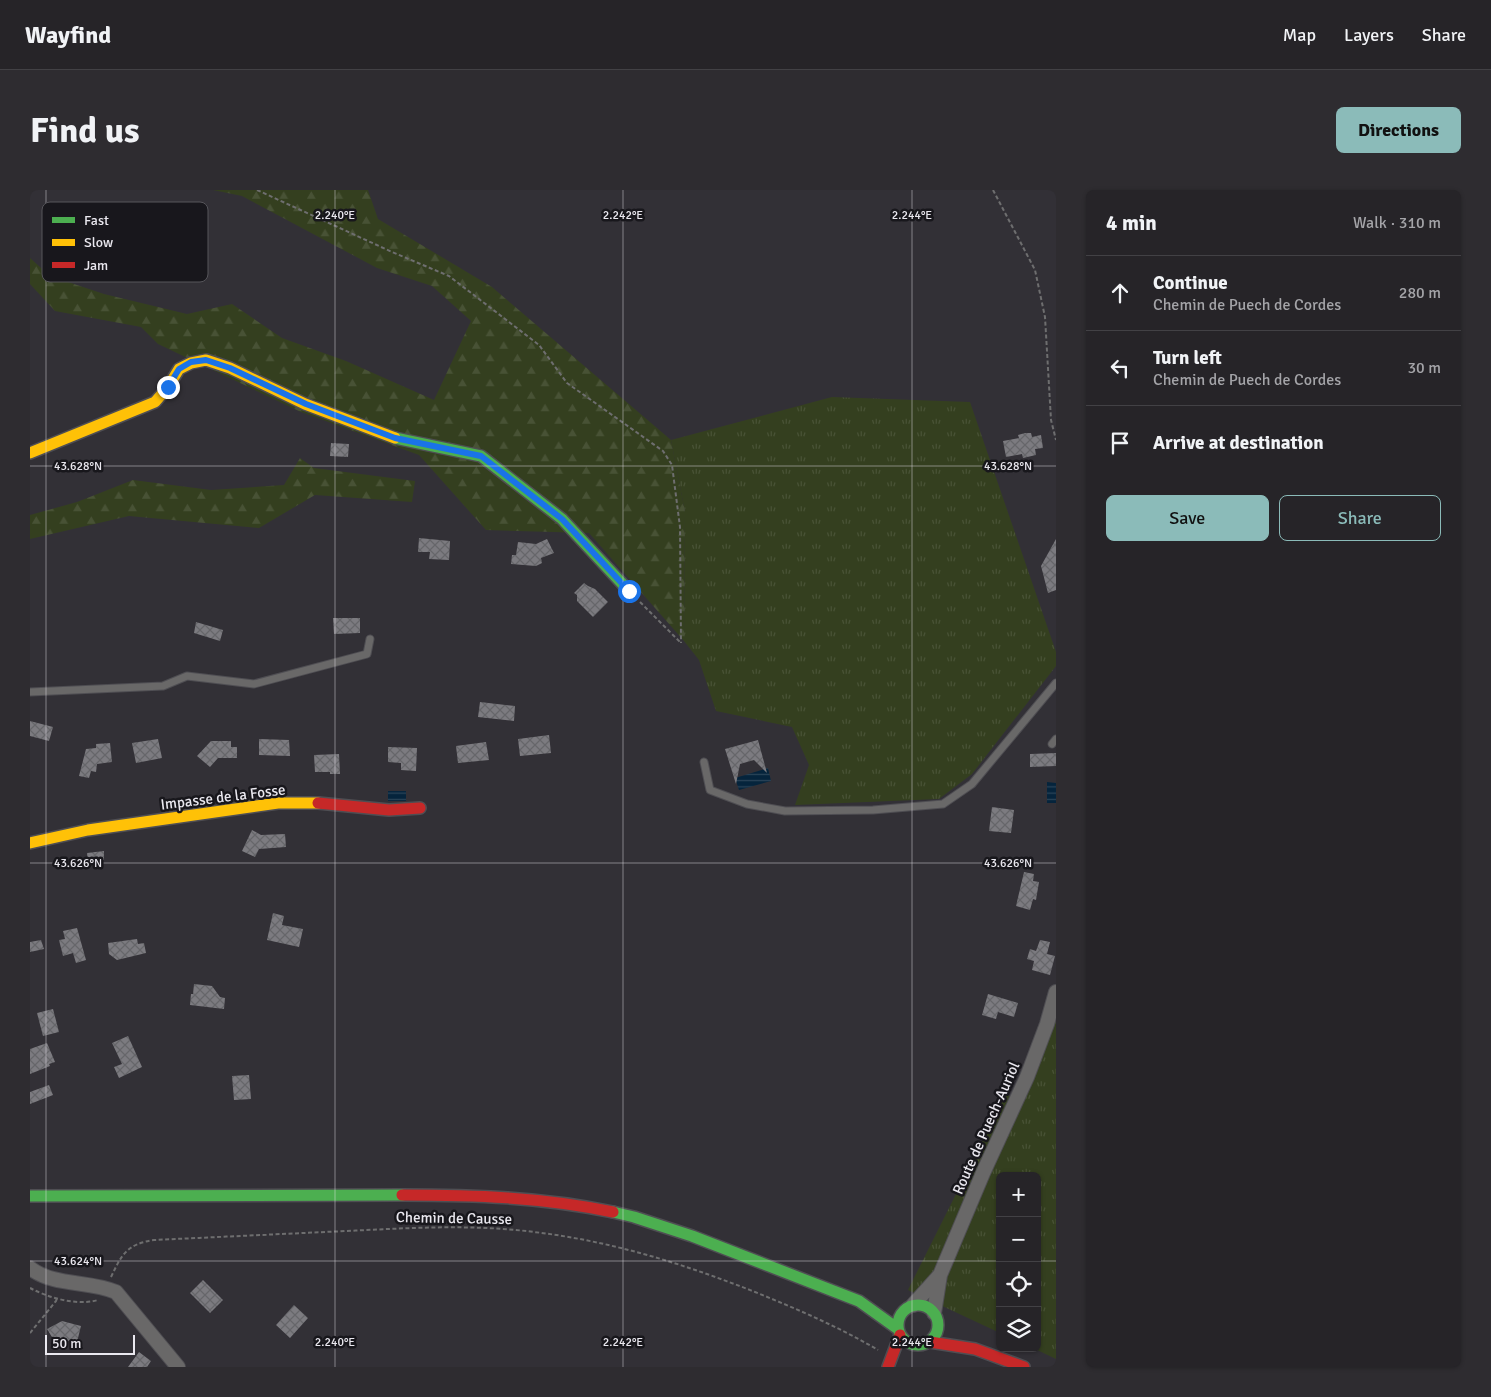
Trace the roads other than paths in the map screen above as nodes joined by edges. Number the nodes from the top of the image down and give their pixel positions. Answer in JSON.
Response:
{"nodes":[{"id":1,"x":30,"y":453,"type":"edge"},
{"id":2,"x":629,"y":591,"type":"road end"},
{"id":3,"x":370,"y":639,"type":"dead end"},
{"id":4,"x":1056,"y":683,"type":"edge"},
{"id":5,"x":30,"y":692,"type":"edge"},
{"id":6,"x":704,"y":762,"type":"dead end"},
{"id":7,"x":420,"y":808,"type":"dead end"},
{"id":8,"x":30,"y":842,"type":"edge"},
{"id":9,"x":1056,"y":992,"type":"edge"},
{"id":10,"x":30,"y":1196,"type":"edge"},
{"id":11,"x":30,"y":1268,"type":"edge"},
{"id":12,"x":940,"y":1275,"type":"junction"},
{"id":13,"x":859,"y":1301,"type":"junction"},
{"id":14,"x":910,"y":1307,"type":"junction"},
{"id":15,"x":943,"y":1324,"type":"junction"},
{"id":16,"x":899,"y":1332,"type":"junction"},
{"id":17,"x":925,"y":1344,"type":"junction"},
{"id":18,"x":975,"y":1349,"type":"junction"},
{"id":19,"x":901,"y":1363,"type":"edge"},
{"id":20,"x":178,"y":1367,"type":"edge"},
{"id":21,"x":888,"y":1367,"type":"edge"},
{"id":22,"x":1024,"y":1367,"type":"edge"}],
"edges":[{"from":1,"to":2,"type":"main road"},
{"from":3,"to":5,"type":"lane"},
{"from":4,"to":6,"type":"lane"},
{"from":7,"to":8,"type":"main road","name":"Impasse de la Fosse"},
{"from":9,"to":12,"type":"street","name":"Route de Puech-Auriol"},
{"from":10,"to":13,"type":"main road"},
{"from":11,"to":20,"type":"street"},
{"from":12,"to":14,"type":"street"},
{"from":12,"to":15,"type":"street"},
{"from":13,"to":14,"type":"main road"},
{"from":13,"to":16,"type":"main road"},
{"from":14,"to":15,"type":"main road"},
{"from":14,"to":16,"type":"main road"},
{"from":15,"to":17,"type":"main road"},
{"from":15,"to":18,"type":"main road"},
{"from":16,"to":17,"type":"main road"},
{"from":16,"to":21,"type":"main road"},
{"from":17,"to":18,"type":"main road"},
{"from":17,"to":19,"type":"main road"},
{"from":18,"to":22,"type":"main road"}]}
